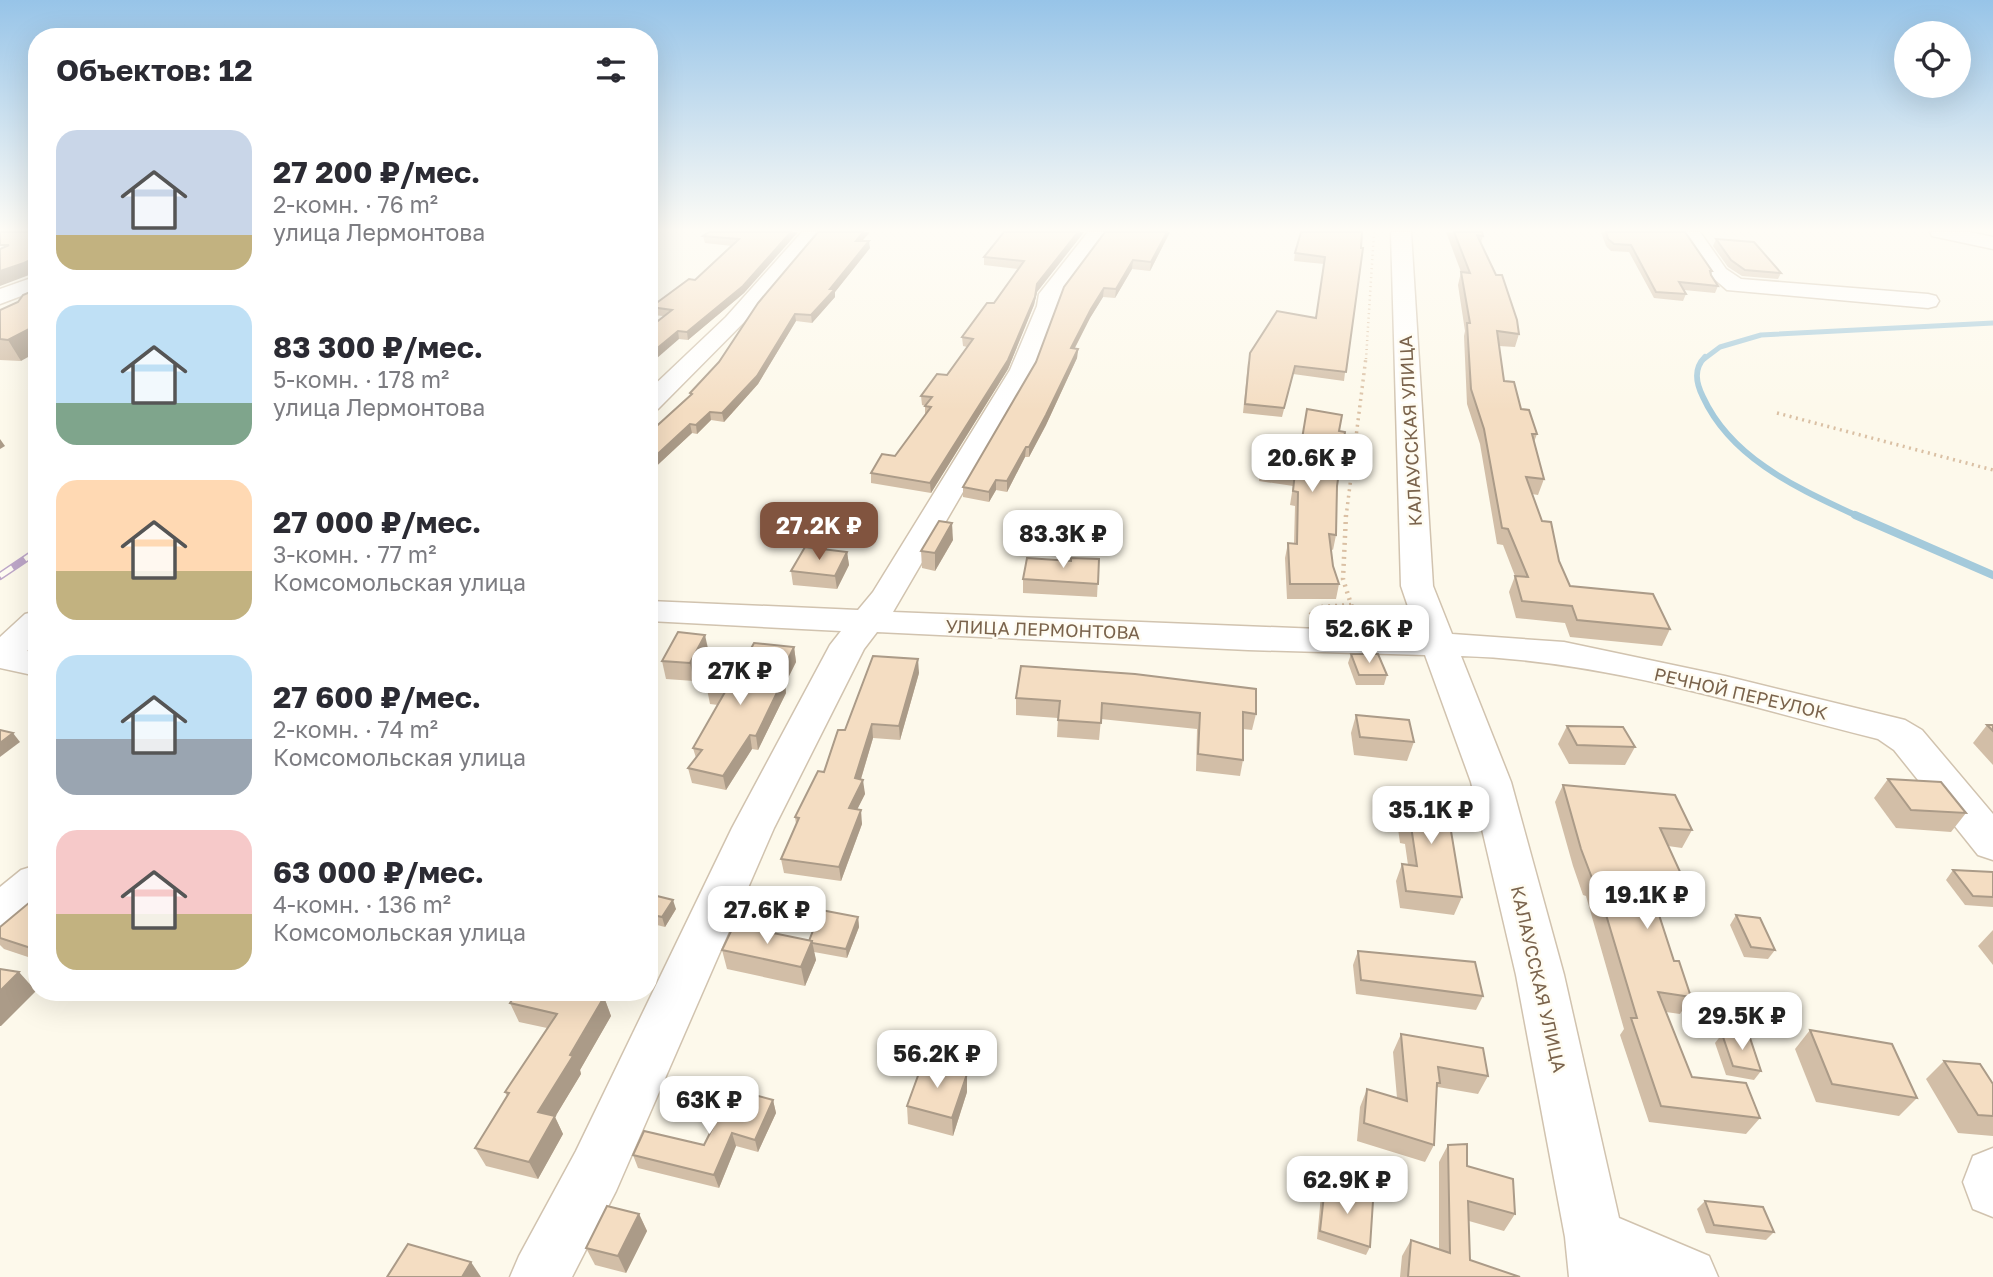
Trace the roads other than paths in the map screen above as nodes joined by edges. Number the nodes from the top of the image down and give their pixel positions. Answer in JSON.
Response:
{"nodes":[{"id":1,"x":25,"y":292,"type":"edge"},
{"id":2,"x":762,"y":292,"type":"edge"},
{"id":3,"x":1052,"y":292,"type":"edge"},
{"id":4,"x":1404,"y":292,"type":"edge"},
{"id":5,"x":1743,"y":292,"type":"edge"},
{"id":6,"x":1928,"y":301,"type":"dead end"},
{"id":7,"x":4,"y":308,"type":"edge"},
{"id":8,"x":658,"y":396,"type":"edge"},
{"id":9,"x":658,"y":611,"type":"edge"},
{"id":10,"x":869,"y":621,"type":"junction"},
{"id":11,"x":28,"y":631,"type":"edge"},
{"id":12,"x":1438,"y":644,"type":"junction"},
{"id":13,"x":0,"y":657,"type":"edge"},
{"id":14,"x":28,"y":662,"type":"edge"},
{"id":15,"x":1993,"y":843,"type":"edge"},
{"id":16,"x":28,"y":890,"type":"edge"},
{"id":17,"x":0,"y":912,"type":"edge"},
{"id":18,"x":1993,"y":1176,"type":"edge"},
{"id":19,"x":1993,"y":1189,"type":"edge"},
{"id":20,"x":1596,"y":1257,"type":"edge"},
{"id":21,"x":540,"y":1277,"type":"edge"},
{"id":22,"x":1688,"y":1277,"type":"edge"}],
"edges":[{"from":1,"to":7,"type":"street"},
{"from":2,"to":8,"type":"street"},
{"from":3,"to":10,"type":"street"},
{"from":4,"to":12,"type":"street","name":"КАЛАУССКАЯ УЛИЦА"},
{"from":5,"to":6,"type":"street"},
{"from":9,"to":10,"type":"street","name":"УЛИЦА ЛЕРМОНТОВА"},
{"from":10,"to":12,"type":"street","name":"УЛИЦА ЛЕРМОНТОВА"},
{"from":10,"to":21,"type":"street"},
{"from":11,"to":13,"type":"street"},
{"from":12,"to":15,"type":"street","name":"РЕЧНОЙ ПЕРЕУЛОК"},
{"from":12,"to":20,"type":"street","name":"КАЛАУССКАЯ УЛИЦА"},
{"from":13,"to":14,"type":"street"},
{"from":16,"to":17,"type":"street"},
{"from":18,"to":19,"type":"street"},
{"from":20,"to":22,"type":"street"}]}
